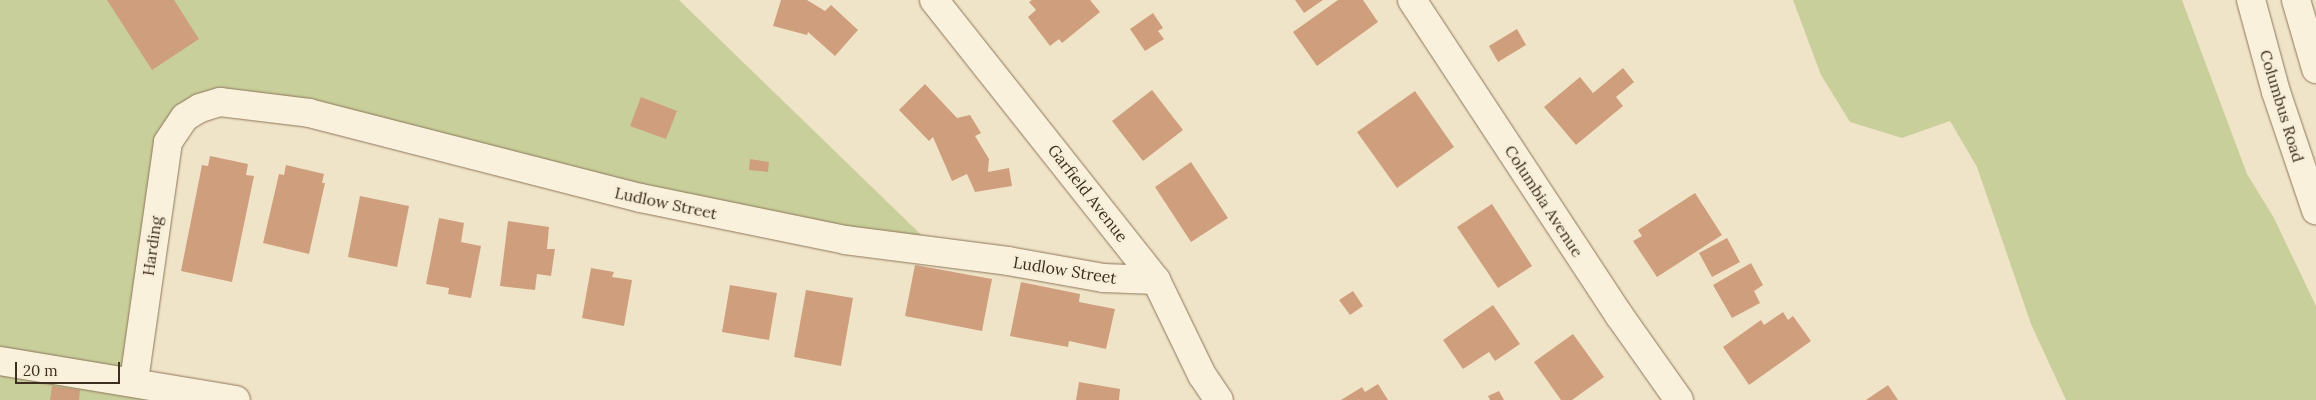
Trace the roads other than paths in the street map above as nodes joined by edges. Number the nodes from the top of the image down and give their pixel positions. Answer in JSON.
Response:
{"nodes":[{"id":1,"x":934,"y":0,"type":"edge"},
{"id":2,"x":1412,"y":0,"type":"edge"},
{"id":3,"x":2251,"y":0,"type":"edge"},
{"id":4,"x":2296,"y":0,"type":"edge"},
{"id":5,"x":2316,"y":69,"type":"edge"},
{"id":6,"x":185,"y":117,"type":"joint"},
{"id":7,"x":2316,"y":210,"type":"edge"},
{"id":8,"x":1156,"y":280,"type":"junction"},
{"id":9,"x":0,"y":361,"type":"edge"},
{"id":10,"x":134,"y":380,"type":"junction"},
{"id":11,"x":236,"y":400,"type":"edge"},
{"id":12,"x":1219,"y":400,"type":"edge"},
{"id":13,"x":1679,"y":400,"type":"edge"}],
"edges":[{"from":1,"to":8,"type":"street","name":"Garfield Avenue"},
{"from":2,"to":13,"type":"street","name":"Columbia Avenue"},
{"from":3,"to":7,"type":"street","name":"Columbus Road"},
{"from":4,"to":5,"type":"street"},
{"from":6,"to":8,"type":"street","name":"Ludlow Street"},
{"from":6,"to":10,"type":"street","name":"Harding"},
{"from":8,"to":12,"type":"street","name":"Garfield Avenue"},
{"from":9,"to":10,"type":"street"},
{"from":10,"to":11,"type":"street"}]}
